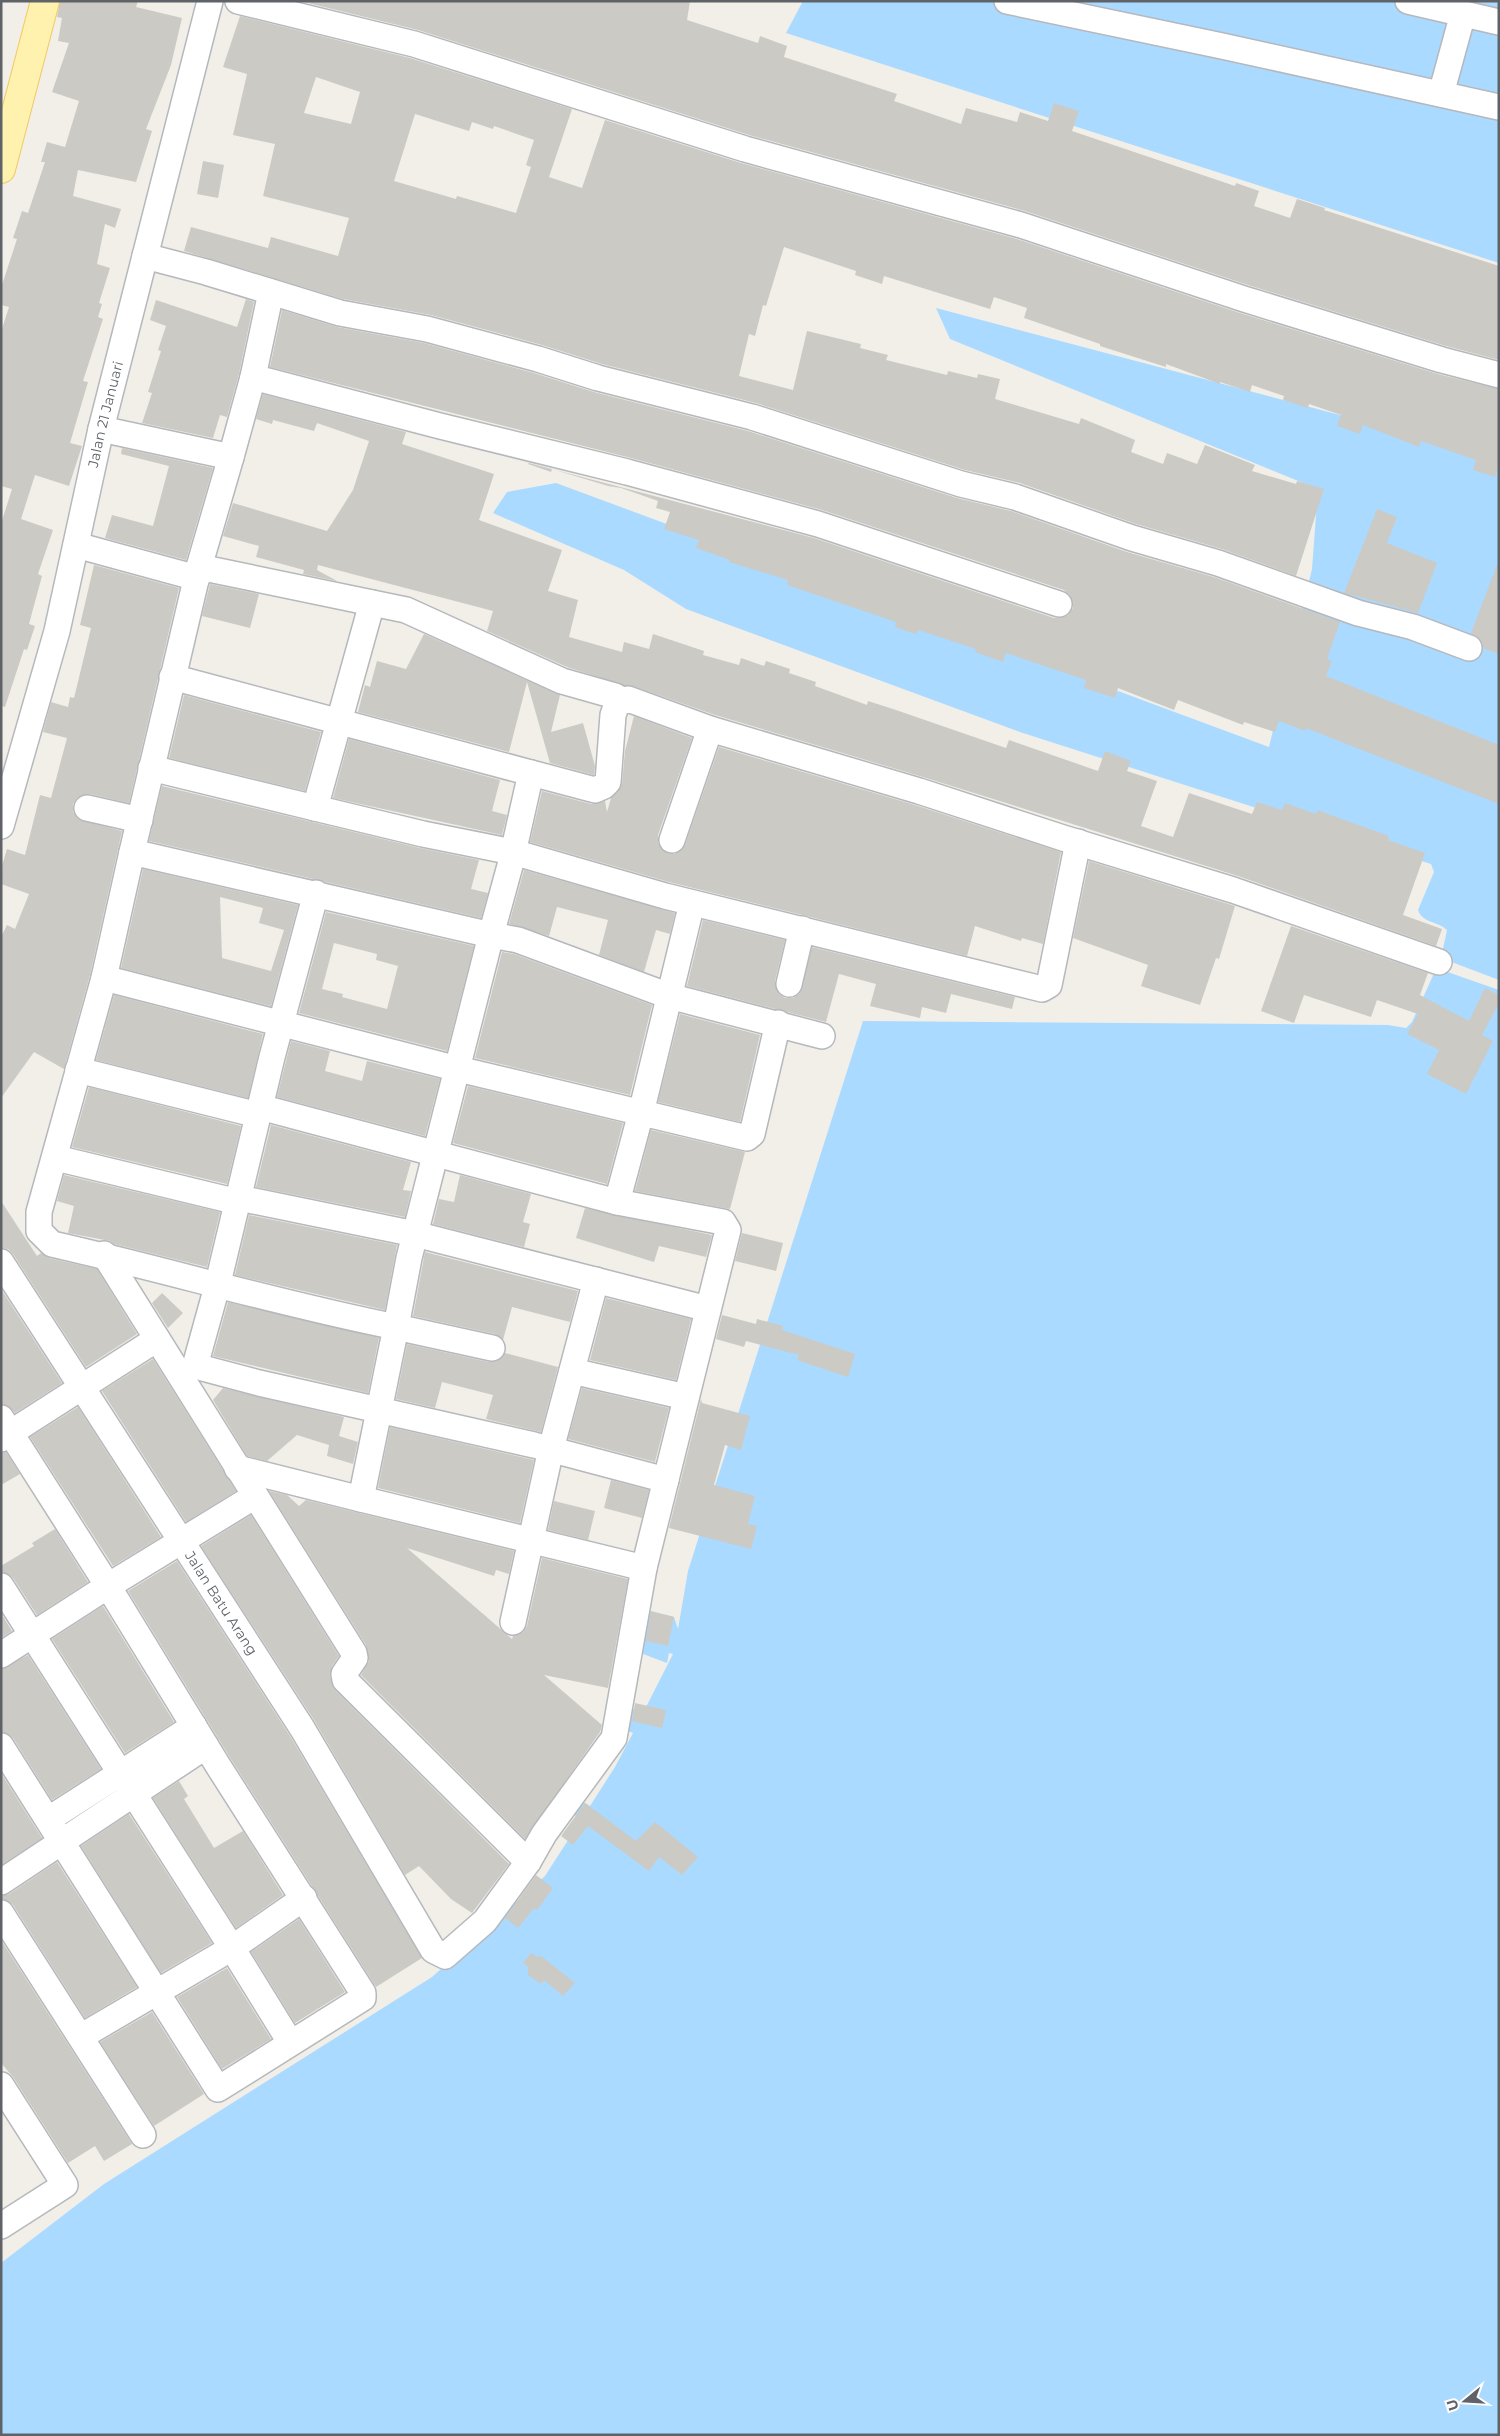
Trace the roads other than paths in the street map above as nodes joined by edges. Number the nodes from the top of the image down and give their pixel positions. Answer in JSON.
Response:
{"nodes":[{"id":1,"x":210,"y":1,"type":"edge"},
{"id":2,"x":238,"y":1,"type":"edge"},
{"id":3,"x":1007,"y":1,"type":"edge"},
{"id":4,"x":1408,"y":1,"type":"edge"},
{"id":5,"x":40,"y":7,"type":"edge"},
{"id":6,"x":1465,"y":15,"type":"junction"},
{"id":7,"x":1499,"y":22,"type":"edge"},
{"id":8,"x":1441,"y":94,"type":"junction"},
{"id":9,"x":1499,"y":106,"type":"edge"},
{"id":10,"x":1,"y":169,"type":"edge"},
{"id":11,"x":145,"y":256,"type":"junction"},
{"id":12,"x":271,"y":292,"type":"junction"},
{"id":13,"x":1499,"y":374,"type":"edge"},
{"id":14,"x":253,"y":377,"type":"junction"},
{"id":15,"x":101,"y":430,"type":"junction"},
{"id":16,"x":231,"y":457,"type":"junction"},
{"id":17,"x":76,"y":545,"type":"junction"},
{"id":18,"x":198,"y":572,"type":"junction"},
{"id":19,"x":372,"y":603,"type":"junction"},
{"id":20,"x":1059,"y":604,"type":"dead end"},
{"id":21,"x":1469,"y":648,"type":"dead end"},
{"id":22,"x":172,"y":677,"type":"junction"},
{"id":23,"x":622,"y":700,"type":"junction"},
{"id":24,"x":340,"y":722,"type":"junction"},
{"id":25,"x":710,"y":729,"type":"junction"},
{"id":26,"x":151,"y":768,"type":"junction"},
{"id":27,"x":531,"y":773,"type":"junction"},
{"id":28,"x":87,"y":808,"type":"dead end"},
{"id":29,"x":315,"y":808,"type":"junction"},
{"id":30,"x":140,"y":820,"type":"junction"},
{"id":31,"x":1,"y":826,"type":"edge"},
{"id":32,"x":672,"y":840,"type":"dead end"},
{"id":33,"x":1078,"y":842,"type":"junction"},
{"id":34,"x":132,"y":852,"type":"junction"},
{"id":35,"x":513,"y":852,"type":"junction"},
{"id":36,"x":316,"y":893,"type":"junction"},
{"id":37,"x":692,"y":903,"type":"junction"},
{"id":38,"x":802,"y":929,"type":"junction"},
{"id":39,"x":491,"y":935,"type":"junction"},
{"id":40,"x":1439,"y":962,"type":"dead end"},
{"id":41,"x":104,"y":978,"type":"junction"},
{"id":42,"x":789,"y":984,"type":"dead end"},
{"id":43,"x":669,"y":996,"type":"junction"},
{"id":44,"x":778,"y":1023,"type":"junction"},
{"id":45,"x":282,"y":1024,"type":"junction"},
{"id":46,"x":822,"y":1036,"type":"dead end"},
{"id":47,"x":458,"y":1069,"type":"junction"},
{"id":48,"x":78,"y":1070,"type":"junction"},
{"id":49,"x":259,"y":1111,"type":"junction"},
{"id":50,"x":641,"y":1113,"type":"junction"},
{"id":51,"x":435,"y":1155,"type":"junction"},
{"id":52,"x":56,"y":1158,"type":"junction"},
{"id":53,"x":238,"y":1200,"type":"junction"},
{"id":54,"x":617,"y":1202,"type":"junction"},
{"id":55,"x":415,"y":1234,"type":"junction"},
{"id":56,"x":104,"y":1254,"type":"junction"},
{"id":57,"x":1,"y":1262,"type":"edge"},
{"id":58,"x":596,"y":1280,"type":"junction"},
{"id":59,"x":218,"y":1283,"type":"junction"},
{"id":60,"x":708,"y":1309,"type":"junction"},
{"id":61,"x":396,"y":1327,"type":"junction"},
{"id":62,"x":157,"y":1339,"type":"junction"},
{"id":63,"x":492,"y":1348,"type":"dead end"},
{"id":64,"x":572,"y":1371,"type":"junction"},
{"id":65,"x":82,"y":1387,"type":"junction"},
{"id":66,"x":686,"y":1397,"type":"junction"},
{"id":67,"x":378,"y":1410,"type":"junction"},
{"id":68,"x":4,"y":1430,"type":"edge"},
{"id":69,"x":551,"y":1449,"type":"junction"},
{"id":70,"x":237,"y":1468,"type":"junction"},
{"id":71,"x":666,"y":1480,"type":"junction"},
{"id":72,"x":255,"y":1496,"type":"junction"},
{"id":73,"x":361,"y":1499,"type":"junction"},
{"id":74,"x":181,"y":1541,"type":"junction"},
{"id":75,"x":533,"y":1542,"type":"junction"},
{"id":76,"x":644,"y":1568,"type":"junction"},
{"id":77,"x":1,"y":1586,"type":"edge"},
{"id":78,"x":108,"y":1586,"type":"junction"},
{"id":79,"x":514,"y":1622,"type":"dead end"},
{"id":80,"x":33,"y":1634,"type":"junction"},
{"id":81,"x":1,"y":1655,"type":"edge"},
{"id":82,"x":200,"y":1736,"type":"junction"},
{"id":83,"x":1,"y":1746,"type":"edge"},
{"id":84,"x":127,"y":1784,"type":"junction"},
{"id":85,"x":48,"y":1820,"type":"junction"},
{"id":86,"x":63,"y":1842,"type":"junction"},
{"id":87,"x":528,"y":1862,"type":"junction"},
{"id":88,"x":1,"y":1882,"type":"edge"},
{"id":89,"x":304,"y":1898,"type":"junction"},
{"id":90,"x":1,"y":1913,"type":"edge"},
{"id":91,"x":232,"y":1948,"type":"junction"},
{"id":92,"x":157,"y":1992,"type":"junction"},
{"id":93,"x":82,"y":2036,"type":"junction"},
{"id":94,"x":290,"y":2042,"type":"junction"},
{"id":95,"x":1,"y":2085,"type":"edge"},
{"id":96,"x":143,"y":2135,"type":"dead end"},
{"id":97,"x":1,"y":2226,"type":"edge"}],
"edges":[{"from":1,"to":11,"type":"street","name":"Jalan 21 Januari"},
{"from":2,"to":13,"type":"street"},
{"from":3,"to":8,"type":"street"},
{"from":4,"to":6,"type":"street"},
{"from":5,"to":10,"type":"main road"},
{"from":6,"to":7,"type":"street"},
{"from":6,"to":8,"type":"street"},
{"from":8,"to":9,"type":"street"},
{"from":11,"to":12,"type":"street"},
{"from":11,"to":15,"type":"street","name":"Jalan 21 Januari"},
{"from":12,"to":14,"type":"street"},
{"from":12,"to":21,"type":"street"},
{"from":14,"to":16,"type":"street"},
{"from":14,"to":20,"type":"street"},
{"from":15,"to":16,"type":"street"},
{"from":15,"to":17,"type":"street","name":"Jalan 21 Januari"},
{"from":16,"to":18,"type":"street"},
{"from":17,"to":18,"type":"street"},
{"from":17,"to":31,"type":"street","name":"Jalan 21 Januari"},
{"from":18,"to":19,"type":"street"},
{"from":18,"to":22,"type":"street"},
{"from":19,"to":23,"type":"street"},
{"from":19,"to":24,"type":"street"},
{"from":22,"to":24,"type":"street"},
{"from":22,"to":26,"type":"street"},
{"from":23,"to":25,"type":"street"},
{"from":23,"to":27,"type":"street"},
{"from":24,"to":27,"type":"street"},
{"from":24,"to":29,"type":"street"},
{"from":25,"to":32,"type":"street"},
{"from":25,"to":33,"type":"street"},
{"from":26,"to":29,"type":"street"},
{"from":26,"to":30,"type":"street"},
{"from":27,"to":35,"type":"street"},
{"from":28,"to":30,"type":"street"},
{"from":29,"to":35,"type":"street"},
{"from":30,"to":34,"type":"street"},
{"from":33,"to":38,"type":"street"},
{"from":33,"to":40,"type":"street"},
{"from":34,"to":36,"type":"street"},
{"from":34,"to":41,"type":"street"},
{"from":35,"to":37,"type":"street"},
{"from":35,"to":39,"type":"street"},
{"from":36,"to":39,"type":"street"},
{"from":36,"to":45,"type":"street"},
{"from":37,"to":38,"type":"street"},
{"from":37,"to":43,"type":"street"},
{"from":38,"to":42,"type":"street"},
{"from":39,"to":43,"type":"street"},
{"from":39,"to":47,"type":"street"},
{"from":41,"to":45,"type":"street"},
{"from":41,"to":48,"type":"street"},
{"from":43,"to":44,"type":"street"},
{"from":43,"to":50,"type":"street"},
{"from":44,"to":46,"type":"street"},
{"from":44,"to":50,"type":"street"},
{"from":45,"to":47,"type":"street"},
{"from":45,"to":49,"type":"street"},
{"from":47,"to":50,"type":"street"},
{"from":47,"to":51,"type":"street"},
{"from":48,"to":49,"type":"street"},
{"from":48,"to":52,"type":"street"},
{"from":49,"to":51,"type":"street"},
{"from":49,"to":53,"type":"street"},
{"from":50,"to":54,"type":"street"},
{"from":51,"to":54,"type":"street"},
{"from":51,"to":55,"type":"street"},
{"from":52,"to":53,"type":"street"},
{"from":52,"to":56,"type":"street"},
{"from":53,"to":55,"type":"street"},
{"from":53,"to":59,"type":"street"},
{"from":54,"to":60,"type":"street"},
{"from":55,"to":58,"type":"street"},
{"from":55,"to":61,"type":"street"},
{"from":56,"to":59,"type":"street"},
{"from":56,"to":62,"type":"street"},
{"from":57,"to":65,"type":"street","name":"Jalan Batu Arang"},
{"from":58,"to":60,"type":"street"},
{"from":58,"to":64,"type":"street"},
{"from":59,"to":61,"type":"street"},
{"from":59,"to":67,"type":"street"},
{"from":60,"to":66,"type":"street"},
{"from":61,"to":63,"type":"street"},
{"from":61,"to":67,"type":"street"},
{"from":62,"to":65,"type":"street"},
{"from":62,"to":70,"type":"street"},
{"from":64,"to":66,"type":"street"},
{"from":64,"to":69,"type":"street"},
{"from":65,"to":68,"type":"street"},
{"from":65,"to":74,"type":"street","name":"Jalan Batu Arang"},
{"from":66,"to":71,"type":"street"},
{"from":67,"to":69,"type":"street"},
{"from":67,"to":73,"type":"street"},
{"from":68,"to":78,"type":"street"},
{"from":69,"to":71,"type":"street"},
{"from":69,"to":75,"type":"street"},
{"from":70,"to":72,"type":"street"},
{"from":70,"to":73,"type":"street"},
{"from":71,"to":76,"type":"street"},
{"from":72,"to":74,"type":"street"},
{"from":72,"to":87,"type":"street"},
{"from":73,"to":75,"type":"street"},
{"from":74,"to":78,"type":"street"},
{"from":74,"to":87,"type":"street","name":"Jalan Batu Arang"},
{"from":75,"to":76,"type":"street"},
{"from":75,"to":79,"type":"street"},
{"from":76,"to":87,"type":"street"},
{"from":77,"to":80,"type":"street"},
{"from":78,"to":80,"type":"street"},
{"from":78,"to":82,"type":"street"},
{"from":80,"to":81,"type":"street"},
{"from":80,"to":84,"type":"street"},
{"from":82,"to":84,"type":"street"},
{"from":82,"to":89,"type":"street"},
{"from":83,"to":85,"type":"street"},
{"from":84,"to":85,"type":"street"},
{"from":84,"to":86,"type":"street"},
{"from":84,"to":91,"type":"street"},
{"from":85,"to":86,"type":"street"},
{"from":86,"to":88,"type":"street"},
{"from":86,"to":92,"type":"street"},
{"from":89,"to":91,"type":"street"},
{"from":89,"to":94,"type":"street"},
{"from":90,"to":93,"type":"street"},
{"from":91,"to":92,"type":"street"},
{"from":91,"to":94,"type":"street"},
{"from":92,"to":93,"type":"street"},
{"from":92,"to":94,"type":"street"},
{"from":93,"to":96,"type":"street"},
{"from":95,"to":97,"type":"street"}]}
